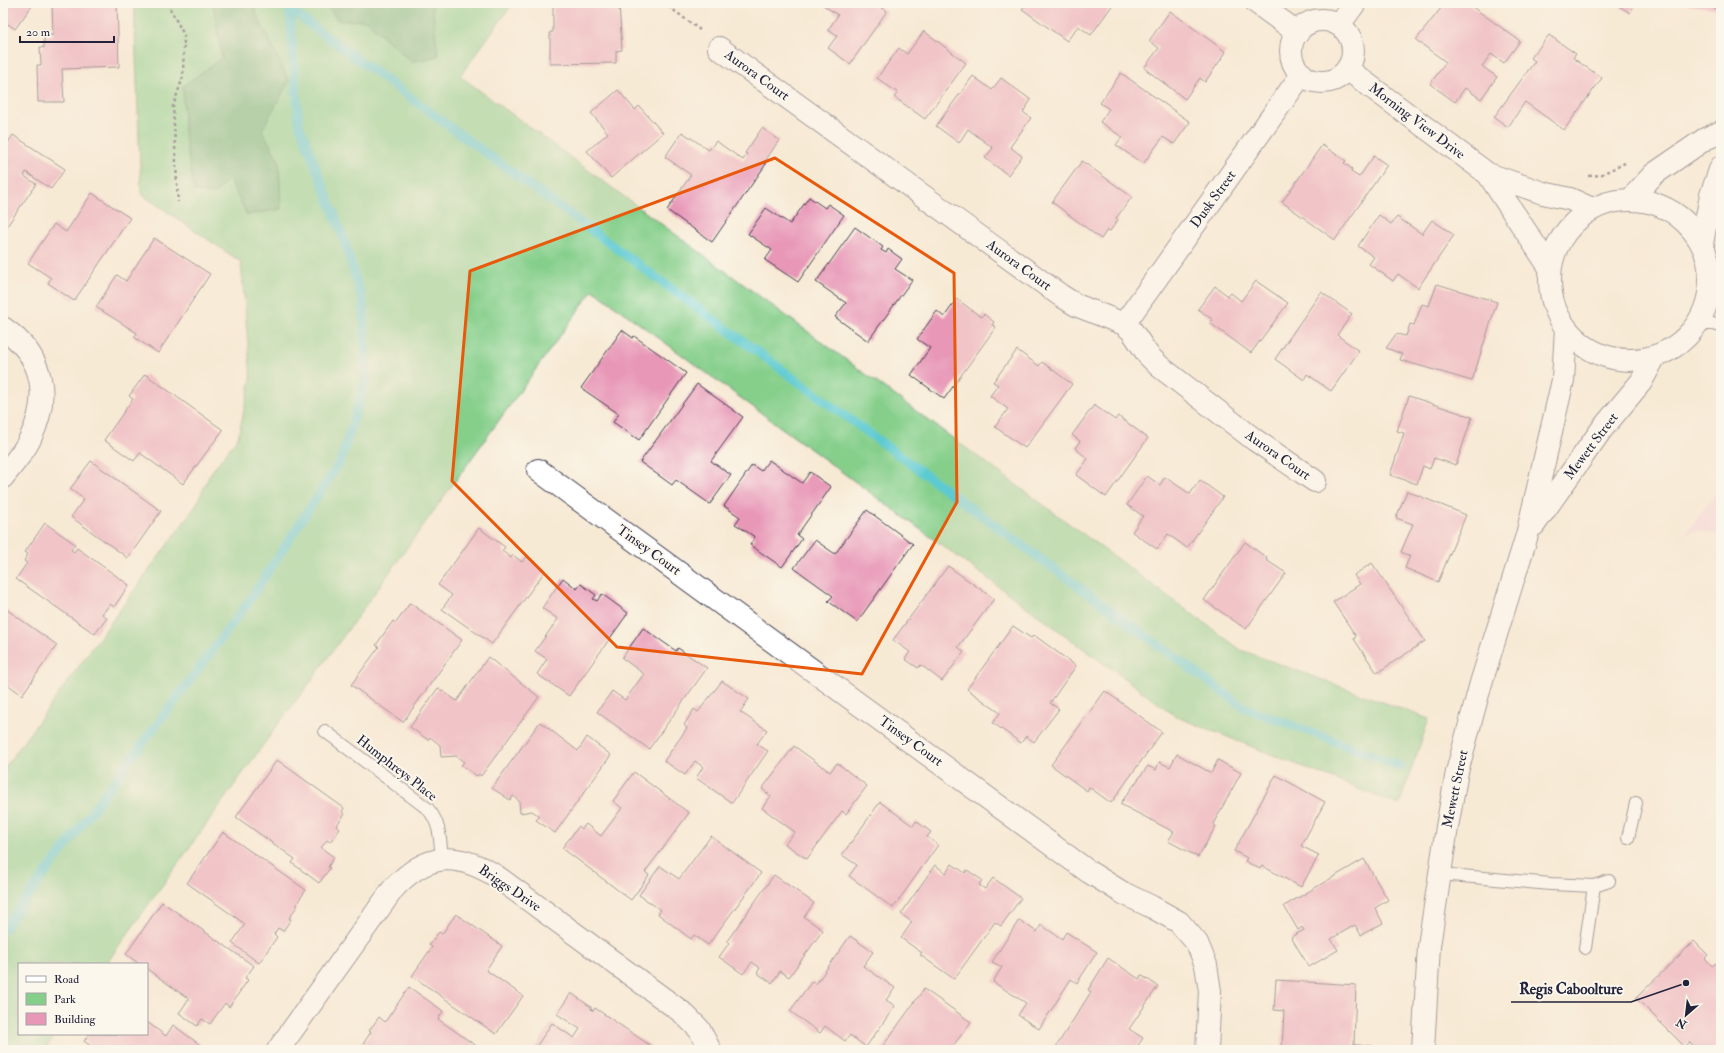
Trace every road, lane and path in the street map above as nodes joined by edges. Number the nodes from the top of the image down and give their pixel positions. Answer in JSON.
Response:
{"nodes":[{"id":1,"x":167,"y":3,"type":"edge"},
{"id":2,"x":664,"y":3,"type":"edge"},
{"id":3,"x":1257,"y":3,"type":"edge"},
{"id":4,"x":1355,"y":3,"type":"edge"},
{"id":5,"x":1339,"y":25,"type":"junction"},
{"id":6,"x":1298,"y":32,"type":"junction"},
{"id":7,"x":720,"y":48,"type":"joint"},
{"id":8,"x":1347,"y":70,"type":"junction"},
{"id":9,"x":1302,"y":74,"type":"junction"},
{"id":10,"x":1721,"y":132,"type":"edge"},
{"id":11,"x":1627,"y":162,"type":"dead end"},
{"id":12,"x":1721,"y":167,"type":"edge"},
{"id":13,"x":1488,"y":174,"type":"junction"},
{"id":14,"x":1585,"y":176,"type":"dead end"},
{"id":15,"x":1630,"y":200,"type":"junction"},
{"id":16,"x":178,"y":202,"type":"dead end"},
{"id":17,"x":1592,"y":208,"type":"junction"},
{"id":18,"x":1702,"y":244,"type":"junction"},
{"id":19,"x":1550,"y":268,"type":"junction"},
{"id":20,"x":1715,"y":273,"type":"edge"},
{"id":21,"x":1124,"y":324,"type":"junction"},
{"id":22,"x":1697,"y":324,"type":"junction"},
{"id":23,"x":1721,"y":326,"type":"edge"},
{"id":24,"x":3,"y":328,"type":"edge"},
{"id":25,"x":1566,"y":328,"type":"junction"},
{"id":26,"x":1655,"y":356,"type":"junction"},
{"id":27,"x":538,"y":470,"type":"dead end"},
{"id":28,"x":3,"y":477,"type":"edge"},
{"id":29,"x":1315,"y":481,"type":"dead end"},
{"id":30,"x":1527,"y":535,"type":"junction"},
{"id":31,"x":325,"y":731,"type":"dead end"},
{"id":32,"x":1636,"y":803,"type":"dead end"},
{"id":33,"x":1628,"y":838,"type":"dead end"},
{"id":34,"x":442,"y":860,"type":"junction"},
{"id":35,"x":1440,"y":874,"type":"junction"},
{"id":36,"x":1609,"y":881,"type":"dead end"},
{"id":37,"x":1594,"y":886,"type":"junction"},
{"id":38,"x":1585,"y":948,"type":"dead end"},
{"id":39,"x":278,"y":1050,"type":"edge"},
{"id":40,"x":710,"y":1050,"type":"edge"},
{"id":41,"x":1207,"y":1050,"type":"edge"},
{"id":42,"x":1423,"y":1050,"type":"edge"}],
"edges":[{"from":1,"to":16,"type":"path"},
{"from":2,"to":7,"type":"path"},
{"from":3,"to":6,"type":"street"},
{"from":4,"to":5,"type":"street"},
{"from":5,"to":6,"type":"street"},
{"from":5,"to":8,"type":"street"},
{"from":6,"to":9,"type":"street"},
{"from":7,"to":21,"type":"street","name":"Aurora Court"},
{"from":8,"to":9,"type":"street"},
{"from":8,"to":13,"type":"street","name":"Morning View Drive"},
{"from":9,"to":21,"type":"street","name":"Dusk Street"},
{"from":10,"to":15,"type":"street"},
{"from":11,"to":14,"type":"path"},
{"from":12,"to":18,"type":"street"},
{"from":13,"to":17,"type":"street","name":"Morning View Drive"},
{"from":13,"to":19,"type":"street","name":"Morning View Drive"},
{"from":15,"to":17,"type":"street"},
{"from":15,"to":18,"type":"street"},
{"from":17,"to":19,"type":"street"},
{"from":18,"to":20,"type":"street"},
{"from":19,"to":25,"type":"street"},
{"from":20,"to":22,"type":"street"},
{"from":21,"to":29,"type":"street","name":"Aurora Court"},
{"from":22,"to":23,"type":"lane"},
{"from":22,"to":26,"type":"street"},
{"from":24,"to":28,"type":"street"},
{"from":25,"to":26,"type":"street"},
{"from":25,"to":30,"type":"street","name":"Mewett Street"},
{"from":26,"to":30,"type":"street","name":"Mewett Street"},
{"from":27,"to":41,"type":"street","name":"Tinsey Court"},
{"from":30,"to":35,"type":"street","name":"Mewett Street"},
{"from":31,"to":34,"type":"lane","name":"Humphreys Place"},
{"from":32,"to":33,"type":"lane"},
{"from":34,"to":39,"type":"street","name":"Briggs Drive"},
{"from":34,"to":40,"type":"street","name":"Briggs Drive"},
{"from":35,"to":37,"type":"lane"},
{"from":35,"to":42,"type":"street","name":"Mewett Street"},
{"from":36,"to":37,"type":"lane"},
{"from":37,"to":38,"type":"lane"}]}
